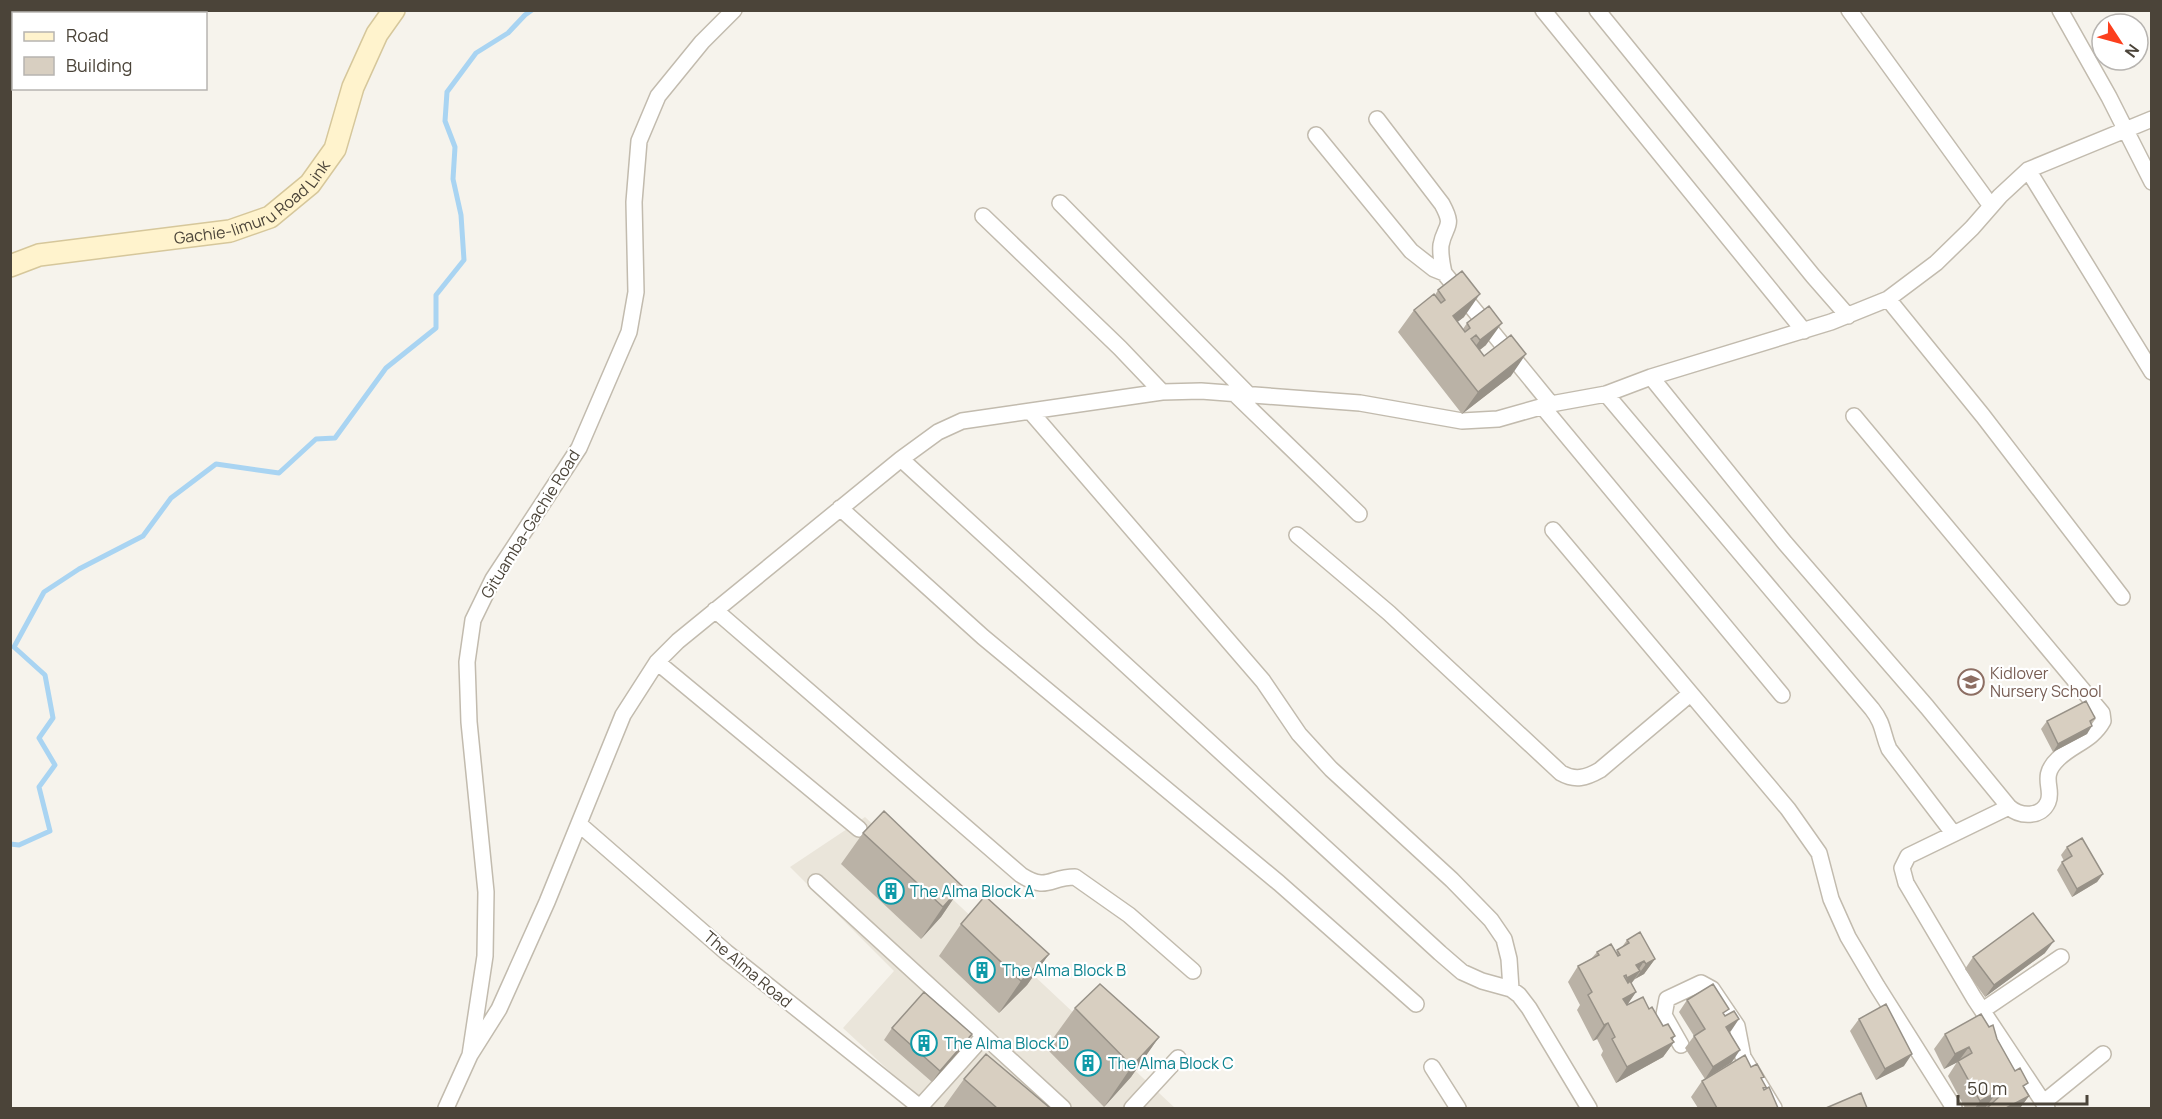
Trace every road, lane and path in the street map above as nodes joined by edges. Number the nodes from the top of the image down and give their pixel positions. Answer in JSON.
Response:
{"nodes":[{"id":1,"x":394,"y":10,"type":"edge"},
{"id":2,"x":734,"y":10,"type":"edge"},
{"id":3,"x":1543,"y":10,"type":"edge"},
{"id":4,"x":1597,"y":10,"type":"edge"},
{"id":5,"x":1849,"y":10,"type":"edge"},
{"id":6,"x":2060,"y":10,"type":"edge"},
{"id":7,"x":1377,"y":118,"type":"dead end"},
{"id":8,"x":2151,"y":119,"type":"edge"},
{"id":9,"x":2125,"y":130,"type":"junction"},
{"id":10,"x":1316,"y":135,"type":"dead end"},
{"id":11,"x":2028,"y":170,"type":"junction"},
{"id":12,"x":2151,"y":182,"type":"edge"},
{"id":13,"x":1060,"y":203,"type":"dead end"},
{"id":14,"x":1991,"y":206,"type":"junction"},
{"id":15,"x":983,"y":216,"type":"dead end"},
{"id":16,"x":10,"y":266,"type":"edge"},
{"id":17,"x":1444,"y":273,"type":"junction"},
{"id":18,"x":1888,"y":299,"type":"junction"},
{"id":19,"x":1848,"y":316,"type":"junction"},
{"id":20,"x":1803,"y":331,"type":"junction"},
{"id":21,"x":2151,"y":372,"type":"edge"},
{"id":22,"x":1651,"y":376,"type":"junction"},
{"id":23,"x":1162,"y":392,"type":"junction"},
{"id":24,"x":1606,"y":394,"type":"junction"},
{"id":25,"x":1243,"y":395,"type":"junction"},
{"id":26,"x":1546,"y":405,"type":"junction"},
{"id":27,"x":1030,"y":411,"type":"junction"},
{"id":28,"x":1854,"y":416,"type":"dead end"},
{"id":29,"x":901,"y":459,"type":"junction"},
{"id":30,"x":840,"y":508,"type":"junction"},
{"id":31,"x":1359,"y":514,"type":"dead end"},
{"id":32,"x":1553,"y":530,"type":"dead end"},
{"id":33,"x":1297,"y":535,"type":"dead end"},
{"id":34,"x":2122,"y":597,"type":"dead end"},
{"id":35,"x":716,"y":610,"type":"junction"},
{"id":36,"x":657,"y":663,"type":"junction"},
{"id":37,"x":1690,"y":694,"type":"junction"},
{"id":38,"x":1782,"y":695,"type":"dead end"},
{"id":39,"x":2009,"y":807,"type":"junction"},
{"id":40,"x":579,"y":824,"type":"junction"},
{"id":41,"x":859,"y":829,"type":"dead end"},
{"id":42,"x":1953,"y":833,"type":"junction"},
{"id":43,"x":816,"y":882,"type":"dead end"},
{"id":44,"x":2061,"y":957,"type":"dead end"},
{"id":45,"x":1193,"y":971,"type":"dead end"},
{"id":46,"x":1511,"y":989,"type":"junction"},
{"id":47,"x":1416,"y":1004,"type":"dead end"},
{"id":48,"x":1983,"y":1010,"type":"junction"},
{"id":49,"x":983,"y":1037,"type":"junction"},
{"id":50,"x":1681,"y":1045,"type":"dead end"},
{"id":51,"x":2103,"y":1054,"type":"dead end"},
{"id":52,"x":470,"y":1055,"type":"junction"},
{"id":53,"x":1178,"y":1058,"type":"dead end"},
{"id":54,"x":1432,"y":1067,"type":"dead end"},
{"id":55,"x":2045,"y":1106,"type":"edge"},
{"id":56,"x":446,"y":1108,"type":"edge"},
{"id":57,"x":921,"y":1108,"type":"edge"},
{"id":58,"x":1063,"y":1108,"type":"edge"},
{"id":59,"x":1132,"y":1108,"type":"edge"},
{"id":60,"x":1458,"y":1108,"type":"edge"},
{"id":61,"x":1589,"y":1108,"type":"edge"},
{"id":62,"x":1774,"y":1108,"type":"edge"},
{"id":63,"x":1954,"y":1108,"type":"edge"}],
"edges":[{"from":1,"to":16,"type":"main road","name":"Gachie-limuru Road Link"},
{"from":2,"to":52,"type":"street","name":"Gituamba-Gachie Road"},
{"from":3,"to":20,"type":"street"},
{"from":4,"to":19,"type":"street"},
{"from":5,"to":14,"type":"street"},
{"from":6,"to":9,"type":"street"},
{"from":7,"to":17,"type":"street"},
{"from":8,"to":9,"type":"street"},
{"from":9,"to":11,"type":"street"},
{"from":9,"to":12,"type":"street"},
{"from":10,"to":17,"type":"street"},
{"from":11,"to":14,"type":"street"},
{"from":11,"to":21,"type":"street"},
{"from":13,"to":25,"type":"street"},
{"from":14,"to":18,"type":"street"},
{"from":15,"to":23,"type":"street"},
{"from":17,"to":26,"type":"street"},
{"from":18,"to":19,"type":"street"},
{"from":18,"to":34,"type":"street"},
{"from":19,"to":20,"type":"street"},
{"from":20,"to":22,"type":"street"},
{"from":22,"to":24,"type":"street"},
{"from":22,"to":39,"type":"street"},
{"from":23,"to":25,"type":"street"},
{"from":23,"to":27,"type":"street"},
{"from":24,"to":26,"type":"street"},
{"from":24,"to":42,"type":"street"},
{"from":25,"to":26,"type":"street"},
{"from":25,"to":31,"type":"street"},
{"from":26,"to":38,"type":"street"},
{"from":27,"to":29,"type":"street"},
{"from":27,"to":46,"type":"street"},
{"from":28,"to":39,"type":"street"},
{"from":29,"to":30,"type":"street"},
{"from":29,"to":46,"type":"street"},
{"from":30,"to":35,"type":"street"},
{"from":30,"to":47,"type":"street"},
{"from":32,"to":37,"type":"street"},
{"from":33,"to":37,"type":"street"},
{"from":35,"to":36,"type":"street"},
{"from":35,"to":45,"type":"street"},
{"from":36,"to":40,"type":"street"},
{"from":36,"to":41,"type":"street"},
{"from":37,"to":63,"type":"street"},
{"from":39,"to":42,"type":"street"},
{"from":40,"to":52,"type":"street"},
{"from":40,"to":57,"type":"street","name":"The Alma Road"},
{"from":42,"to":48,"type":"street"},
{"from":43,"to":49,"type":"street"},
{"from":44,"to":48,"type":"street"},
{"from":46,"to":61,"type":"street"},
{"from":48,"to":55,"type":"street"},
{"from":49,"to":57,"type":"street"},
{"from":49,"to":58,"type":"street"},
{"from":50,"to":62,"type":"street"},
{"from":51,"to":55,"type":"street"},
{"from":52,"to":56,"type":"street","name":"Gituamba-Gachie Road"},
{"from":53,"to":59,"type":"street"},
{"from":54,"to":60,"type":"street"}]}
